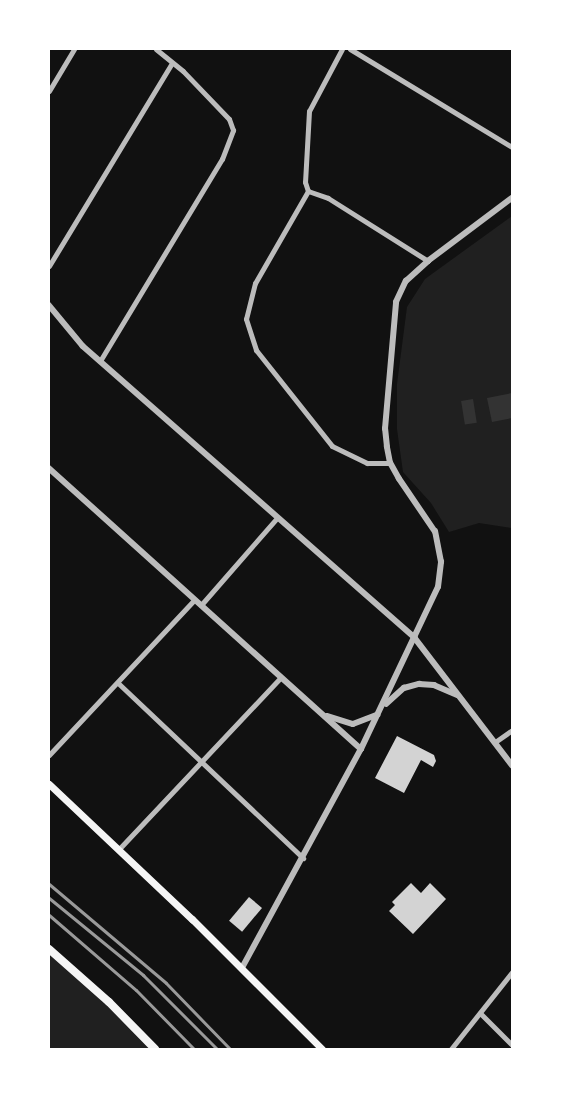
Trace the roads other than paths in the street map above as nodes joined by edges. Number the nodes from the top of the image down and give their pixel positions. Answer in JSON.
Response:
{"nodes":[{"id":1,"x":74,"y":49,"type":"edge"},
{"id":2,"x":156,"y":49,"type":"edge"},
{"id":3,"x":342,"y":49,"type":"edge"},
{"id":4,"x":350,"y":49,"type":"edge"},
{"id":5,"x":172,"y":63,"type":"junction"},
{"id":6,"x":49,"y":92,"type":"edge"},
{"id":7,"x":512,"y":146,"type":"edge"},
{"id":8,"x":308,"y":191,"type":"junction"},
{"id":9,"x":512,"y":198,"type":"edge"},
{"id":10,"x":428,"y":261,"type":"junction"},
{"id":11,"x":49,"y":266,"type":"edge"},
{"id":12,"x":49,"y":305,"type":"edge"},
{"id":13,"x":100,"y":361,"type":"junction"},
{"id":14,"x":390,"y":463,"type":"junction"},
{"id":15,"x":49,"y":468,"type":"edge"},
{"id":16,"x":276,"y":519,"type":"junction"},
{"id":17,"x":194,"y":600,"type":"junction"},
{"id":18,"x":201,"y":605,"type":"junction"},
{"id":19,"x":415,"y":638,"type":"junction"},
{"id":20,"x":281,"y":677,"type":"junction"},
{"id":21,"x":118,"y":683,"type":"junction"},
{"id":22,"x":461,"y":697,"type":"junction"},
{"id":23,"x":323,"y":715,"type":"junction"},
{"id":24,"x":378,"y":715,"type":"junction"},
{"id":25,"x":512,"y":730,"type":"edge"},
{"id":26,"x":495,"y":742,"type":"junction"},
{"id":27,"x":361,"y":749,"type":"junction"},
{"id":28,"x":49,"y":756,"type":"edge"},
{"id":29,"x":201,"y":762,"type":"junction"},
{"id":30,"x":512,"y":765,"type":"edge"},
{"id":31,"x":49,"y":784,"type":"edge"},
{"id":32,"x":119,"y":849,"type":"junction"},
{"id":33,"x":303,"y":858,"type":"junction"},
{"id":34,"x":49,"y":949,"type":"edge"},
{"id":35,"x":242,"y":968,"type":"junction"},
{"id":36,"x":512,"y":972,"type":"edge"},
{"id":37,"x":480,"y":1013,"type":"junction"},
{"id":38,"x":512,"y":1044,"type":"edge"},
{"id":39,"x":156,"y":1049,"type":"edge"},
{"id":40,"x":322,"y":1049,"type":"edge"},
{"id":41,"x":451,"y":1049,"type":"edge"}],
"edges":[{"from":1,"to":6,"type":"street"},
{"from":2,"to":5,"type":"street"},
{"from":3,"to":8,"type":"street"},
{"from":4,"to":7,"type":"street"},
{"from":5,"to":11,"type":"street"},
{"from":5,"to":13,"type":"street"},
{"from":8,"to":10,"type":"street"},
{"from":8,"to":14,"type":"street"},
{"from":9,"to":10,"type":"street"},
{"from":10,"to":14,"type":"street"},
{"from":12,"to":13,"type":"street"},
{"from":13,"to":16,"type":"street"},
{"from":14,"to":19,"type":"street"},
{"from":15,"to":17,"type":"street"},
{"from":16,"to":18,"type":"street"},
{"from":16,"to":19,"type":"street"},
{"from":17,"to":18,"type":"street"},
{"from":17,"to":21,"type":"street"},
{"from":18,"to":20,"type":"street"},
{"from":19,"to":22,"type":"street"},
{"from":19,"to":24,"type":"street"},
{"from":20,"to":23,"type":"street"},
{"from":20,"to":29,"type":"street"},
{"from":21,"to":28,"type":"street"},
{"from":21,"to":29,"type":"street"},
{"from":22,"to":24,"type":"street"},
{"from":22,"to":26,"type":"street"},
{"from":23,"to":24,"type":"street"},
{"from":23,"to":27,"type":"street"},
{"from":24,"to":27,"type":"street"},
{"from":25,"to":26,"type":"street"},
{"from":26,"to":30,"type":"street"},
{"from":27,"to":33,"type":"street"},
{"from":29,"to":32,"type":"street"},
{"from":29,"to":33,"type":"street"},
{"from":31,"to":32,"type":"main road"},
{"from":32,"to":35,"type":"main road"},
{"from":33,"to":35,"type":"street"},
{"from":34,"to":39,"type":"highway"},
{"from":35,"to":40,"type":"main road"},
{"from":36,"to":37,"type":"street"},
{"from":37,"to":38,"type":"street"},
{"from":37,"to":41,"type":"street"}]}
